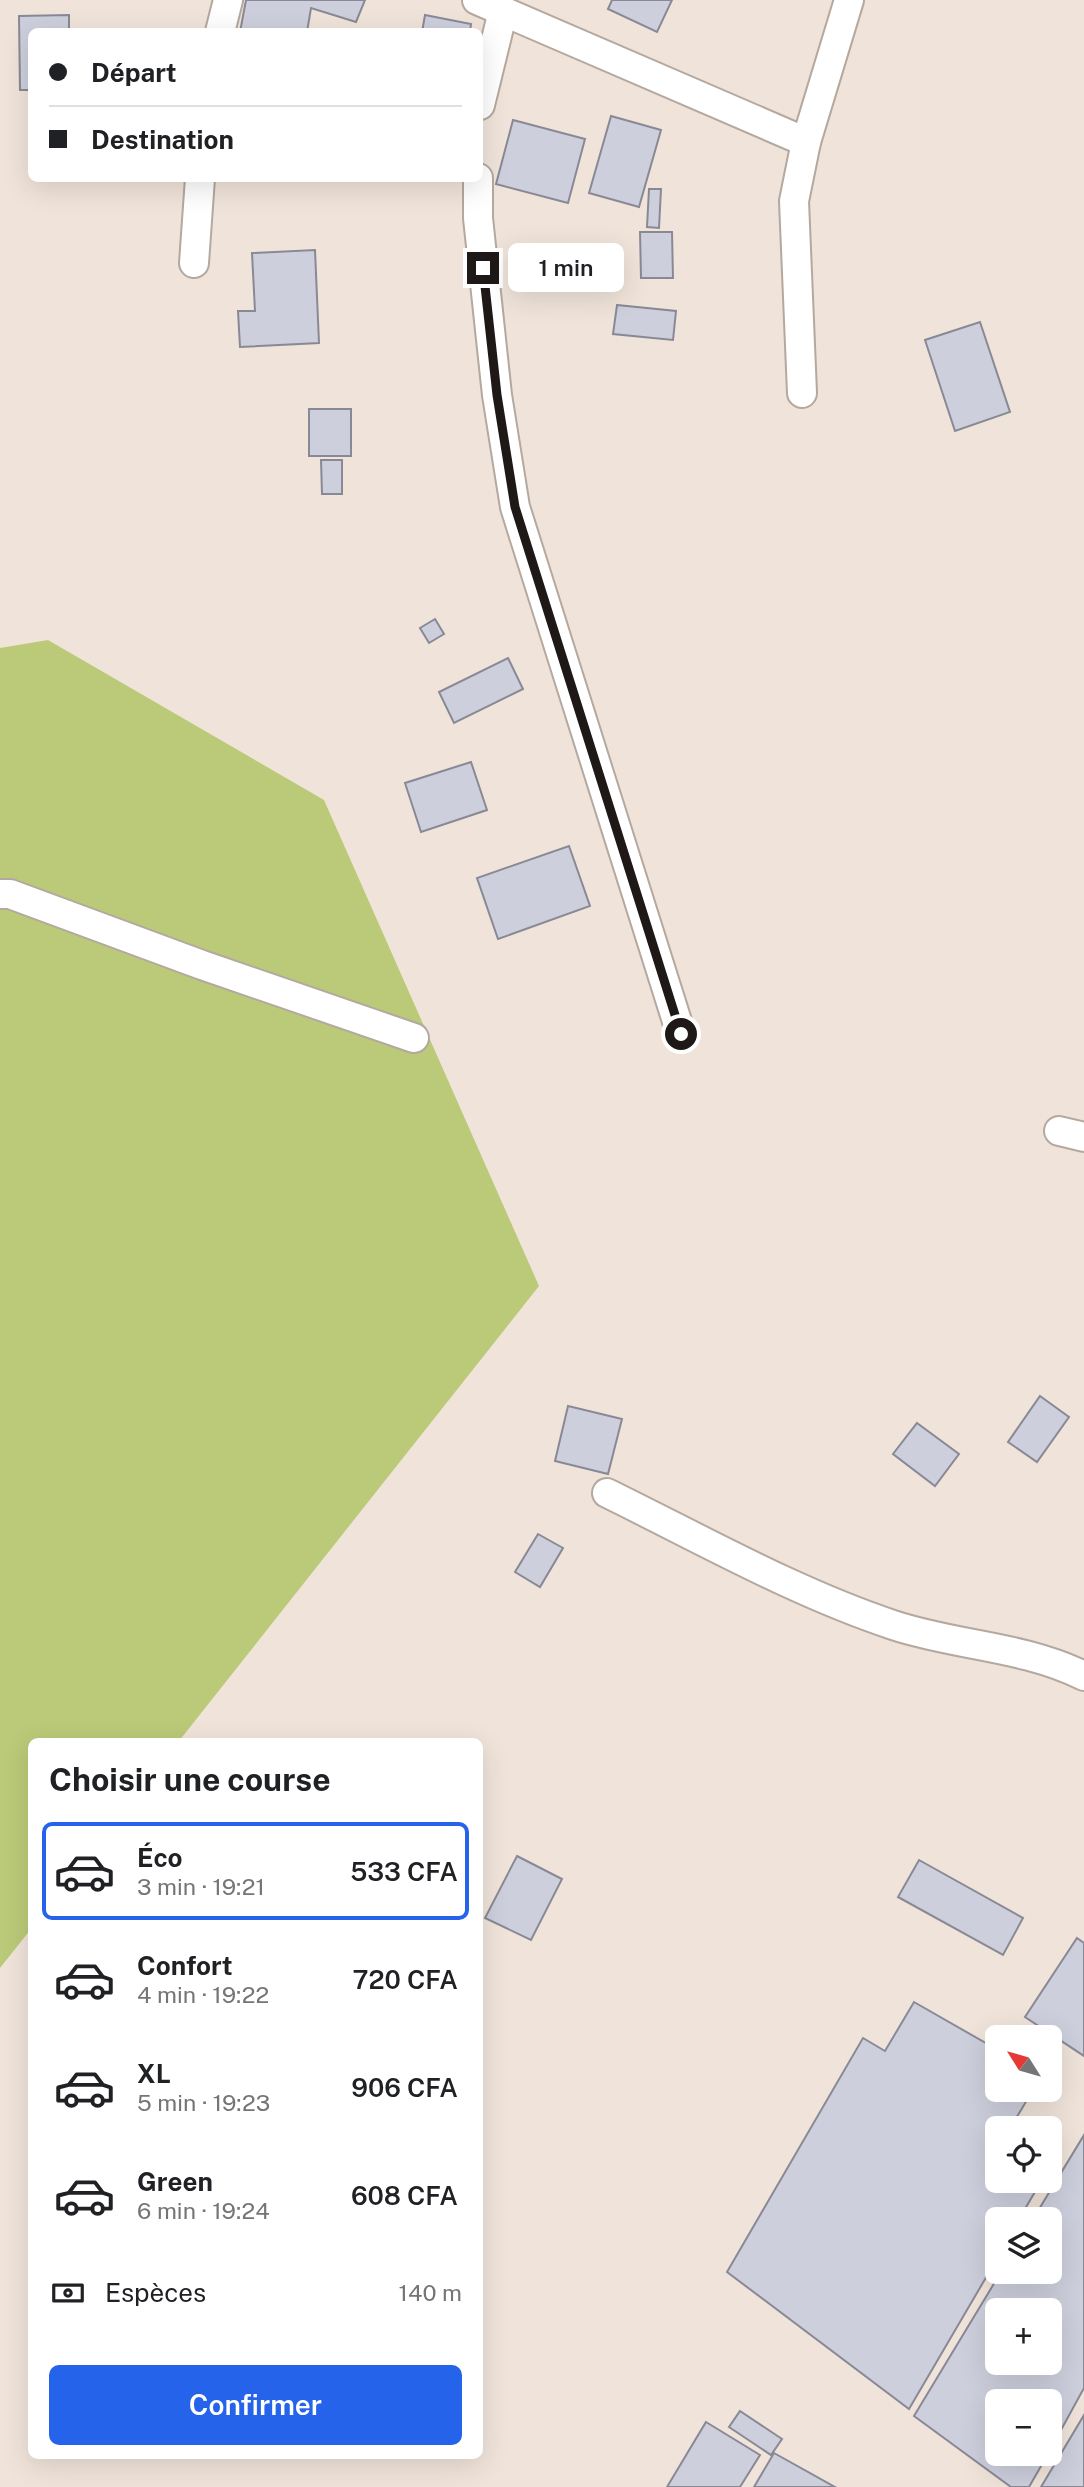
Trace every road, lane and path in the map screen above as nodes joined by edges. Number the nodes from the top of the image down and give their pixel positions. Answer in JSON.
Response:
{"nodes":[{"id":1,"x":228,"y":0,"type":"edge"},
{"id":2,"x":477,"y":0,"type":"edge"},
{"id":3,"x":849,"y":0,"type":"edge"},
{"id":4,"x":503,"y":11,"type":"junction"},
{"id":5,"x":221,"y":28,"type":"edge"},
{"id":6,"x":483,"y":93,"type":"edge"},
{"id":7,"x":806,"y":142,"type":"junction"},
{"id":8,"x":200,"y":182,"type":"edge"},
{"id":9,"x":478,"y":182,"type":"edge"},
{"id":10,"x":194,"y":263,"type":"dead end"},
{"id":11,"x":802,"y":393,"type":"dead end"},
{"id":12,"x":0,"y":894,"type":"edge"},
{"id":13,"x":681,"y":1034,"type":"dead end"},
{"id":14,"x":414,"y":1038,"type":"dead end"},
{"id":15,"x":607,"y":1493,"type":"dead end"},
{"id":16,"x":1084,"y":1676,"type":"edge"}],
"edges":[{"from":1,"to":5,"type":"street"},
{"from":2,"to":4,"type":"street"},
{"from":3,"to":7,"type":"street"},
{"from":4,"to":6,"type":"street"},
{"from":4,"to":7,"type":"street"},
{"from":7,"to":11,"type":"street"},
{"from":8,"to":10,"type":"street"},
{"from":9,"to":13,"type":"street"},
{"from":12,"to":14,"type":"street"},
{"from":15,"to":16,"type":"street"}]}
